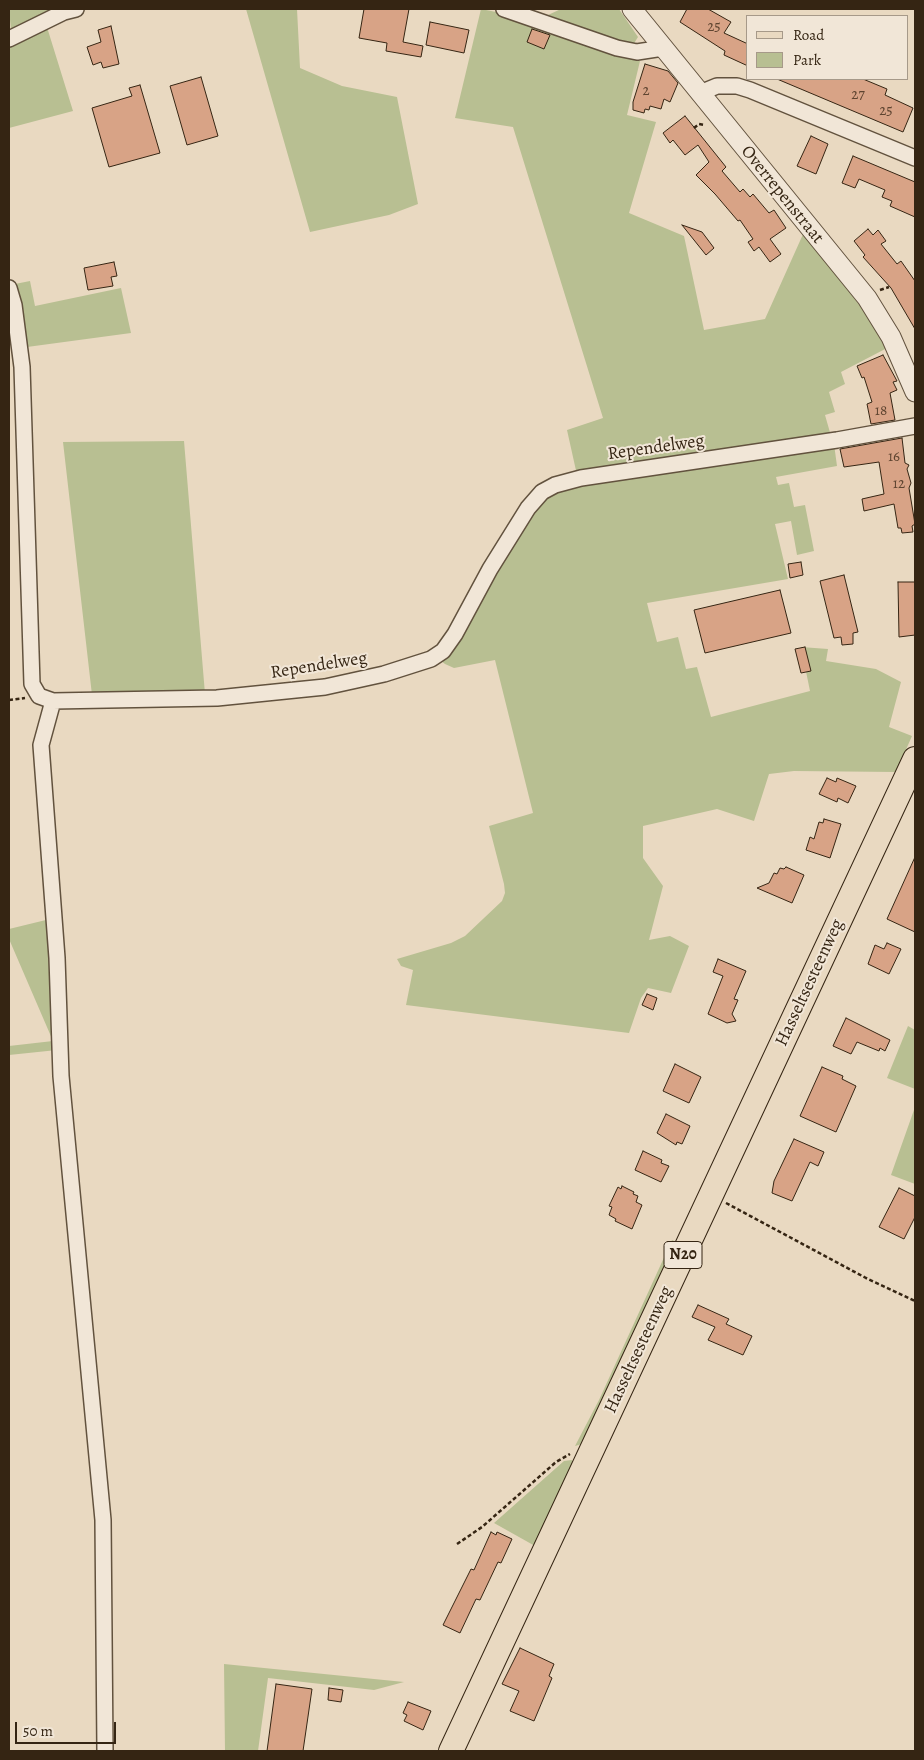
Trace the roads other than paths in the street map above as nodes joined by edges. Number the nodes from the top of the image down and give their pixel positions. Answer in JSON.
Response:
{"nodes":[{"id":1,"x":76,"y":9,"type":"edge"},
{"id":2,"x":504,"y":9,"type":"edge"},
{"id":3,"x":632,"y":9,"type":"edge"},
{"id":4,"x":9,"y":39,"type":"edge"},
{"id":5,"x":663,"y":48,"type":"junction"},
{"id":6,"x":700,"y":93,"type":"junction"},
{"id":7,"x":915,"y":158,"type":"edge"},
{"id":8,"x":9,"y":288,"type":"edge"},
{"id":9,"x":915,"y":392,"type":"edge"},
{"id":10,"x":915,"y":426,"type":"edge"},
{"id":11,"x":53,"y":701,"type":"junction"},
{"id":12,"x":915,"y":759,"type":"edge"},
{"id":13,"x":105,"y":1751,"type":"edge"},
{"id":14,"x":451,"y":1751,"type":"edge"}],
"edges":[{"from":1,"to":4,"type":"street"},
{"from":2,"to":5,"type":"street"},
{"from":3,"to":5,"type":"street","name":"Overrepenstraat"},
{"from":5,"to":6,"type":"street","name":"Overrepenstraat"},
{"from":6,"to":7,"type":"street"},
{"from":6,"to":9,"type":"street","name":"Overrepenstraat"},
{"from":8,"to":11,"type":"street"},
{"from":10,"to":11,"type":"street","name":"Rependelweg"},
{"from":11,"to":13,"type":"street"},
{"from":12,"to":14,"type":"main road","name":"Hasseltsesteenweg","number":"N20"}]}
